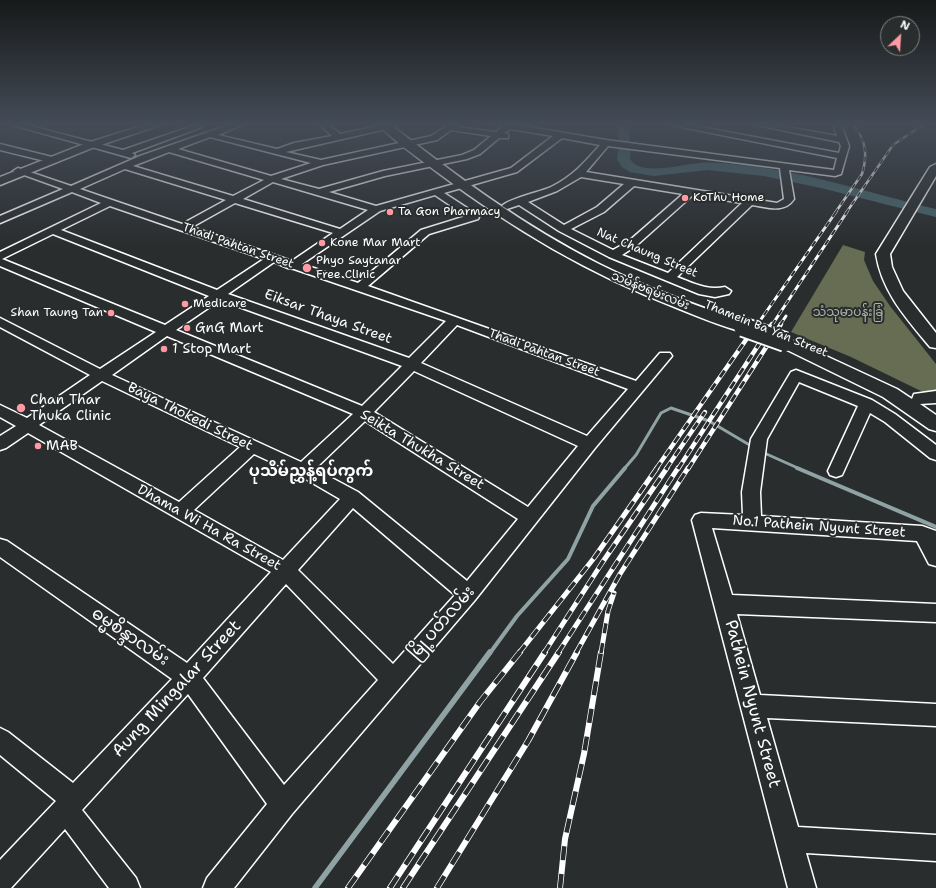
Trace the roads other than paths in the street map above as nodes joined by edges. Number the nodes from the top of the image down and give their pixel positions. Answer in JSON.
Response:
{"nodes":[{"id":1,"x":35,"y":165,"type":"edge"},
{"id":2,"x":37,"y":165,"type":"edge"},
{"id":3,"x":229,"y":165,"type":"edge"},
{"id":4,"x":313,"y":165,"type":"edge"},
{"id":5,"x":423,"y":165,"type":"edge"},
{"id":6,"x":443,"y":165,"type":"edge"},
{"id":7,"x":522,"y":165,"type":"edge"},
{"id":8,"x":586,"y":165,"type":"edge"},
{"id":9,"x":743,"y":165,"type":"edge"},
{"id":10,"x":840,"y":165,"type":"edge"},
{"id":11,"x":126,"y":166,"type":"joint"},
{"id":12,"x":936,"y":167,"type":"edge"},
{"id":13,"x":20,"y":172,"type":"junction"},
{"id":14,"x":785,"y":173,"type":"junction"},
{"id":15,"x":579,"y":174,"type":"junction"},
{"id":16,"x":1,"y":178,"type":"edge"},
{"id":17,"x":274,"y":178,"type":"junction"},
{"id":18,"x":632,"y":182,"type":"junction"},
{"id":19,"x":467,"y":184,"type":"junction"},
{"id":20,"x":72,"y":188,"type":"junction"},
{"id":21,"x":435,"y":191,"type":"junction"},
{"id":22,"x":320,"y":192,"type":"junction"},
{"id":23,"x":691,"y":192,"type":"junction"},
{"id":24,"x":234,"y":199,"type":"junction"},
{"id":25,"x":750,"y":201,"type":"junction"},
{"id":26,"x":110,"y":202,"type":"junction"},
{"id":27,"x":513,"y":203,"type":"junction"},
{"id":28,"x":376,"y":209,"type":"junction"},
{"id":29,"x":0,"y":220,"type":"edge"},
{"id":30,"x":184,"y":227,"type":"junction"},
{"id":31,"x":563,"y":229,"type":"junction"},
{"id":32,"x":52,"y":230,"type":"junction"},
{"id":33,"x":340,"y":232,"type":"junction"},
{"id":34,"x":613,"y":255,"type":"junction"},
{"id":35,"x":0,"y":256,"type":"edge"},
{"id":36,"x":273,"y":258,"type":"junction"},
{"id":37,"x":0,"y":262,"type":"edge"},
{"id":38,"x":292,"y":266,"type":"junction"},
{"id":39,"x":669,"y":278,"type":"junction"},
{"id":40,"x":359,"y":288,"type":"junction"},
{"id":41,"x":725,"y":290,"type":"dead end"},
{"id":42,"x":219,"y":295,"type":"junction"},
{"id":43,"x":455,"y":320,"type":"junction"},
{"id":44,"x":0,"y":322,"type":"edge"},
{"id":45,"x":746,"y":324,"type":"junction"},
{"id":46,"x":165,"y":332,"type":"junction"},
{"id":47,"x":936,"y":343,"type":"edge"},
{"id":48,"x":665,"y":356,"type":"dead end"},
{"id":49,"x":411,"y":364,"type":"junction"},
{"id":50,"x":101,"y":375,"type":"junction"},
{"id":51,"x":867,"y":376,"type":"junction"},
{"id":52,"x":638,"y":387,"type":"junction"},
{"id":53,"x":928,"y":397,"type":"edge"},
{"id":54,"x":867,"y":404,"type":"junction"},
{"id":55,"x":936,"y":408,"type":"edge"},
{"id":56,"x":0,"y":410,"type":"edge"},
{"id":57,"x":364,"y":413,"type":"junction"},
{"id":58,"x":936,"y":424,"type":"edge"},
{"id":59,"x":27,"y":426,"type":"junction"},
{"id":60,"x":0,"y":444,"type":"edge"},
{"id":61,"x":589,"y":444,"type":"junction"},
{"id":62,"x":251,"y":447,"type":"junction"},
{"id":63,"x":936,"y":454,"type":"edge"},
{"id":64,"x":303,"y":470,"type":"junction"},
{"id":65,"x":836,"y":471,"type":"dead end"},
{"id":66,"x":352,"y":497,"type":"junction"},
{"id":67,"x":180,"y":512,"type":"junction"},
{"id":68,"x":530,"y":517,"type":"junction"},
{"id":69,"x":701,"y":520,"type":"joint"},
{"id":70,"x":752,"y":523,"type":"junction"},
{"id":71,"x":929,"y":536,"type":"edge"},
{"id":72,"x":0,"y":547,"type":"edge"},
{"id":73,"x":936,"y":558,"type":"edge"},
{"id":74,"x":286,"y":571,"type":"junction"},
{"id":75,"x":468,"y":594,"type":"junction"},
{"id":76,"x":724,"y":604,"type":"junction"},
{"id":77,"x":936,"y":613,"type":"edge"},
{"id":78,"x":189,"y":677,"type":"junction"},
{"id":79,"x":393,"y":680,"type":"junction"},
{"id":80,"x":752,"y":706,"type":"junction"},
{"id":81,"x":936,"y":715,"type":"edge"},
{"id":82,"x":0,"y":740,"type":"edge"},
{"id":83,"x":70,"y":804,"type":"junction"},
{"id":84,"x":283,"y":805,"type":"junction"},
{"id":85,"x":789,"y":839,"type":"junction"},
{"id":86,"x":936,"y":848,"type":"edge"},
{"id":87,"x":0,"y":880,"type":"edge"},
{"id":88,"x":126,"y":888,"type":"edge"},
{"id":89,"x":217,"y":888,"type":"edge"},
{"id":90,"x":802,"y":888,"type":"edge"}],
"edges":[{"from":1,"to":13,"type":"main road"},
{"from":2,"to":13,"type":"main road"},
{"from":3,"to":17,"type":"street"},
{"from":4,"to":17,"type":"street"},
{"from":5,"to":22,"type":"street"},
{"from":6,"to":19,"type":"main road","name":"သမိန်ဗရမ်းလမ်း"},
{"from":7,"to":19,"type":"street"},
{"from":8,"to":15,"type":"street"},
{"from":9,"to":14,"type":"street"},
{"from":10,"to":14,"type":"street"},
{"from":11,"to":20,"type":"street"},
{"from":11,"to":24,"type":"street"},
{"from":12,"to":47,"type":"main road"},
{"from":13,"to":16,"type":"main road"},
{"from":13,"to":20,"type":"street","name":"Thadi Pahtan Street"},
{"from":14,"to":25,"type":"street"},
{"from":15,"to":18,"type":"street"},
{"from":15,"to":27,"type":"street"},
{"from":17,"to":22,"type":"street"},
{"from":17,"to":24,"type":"street"},
{"from":18,"to":23,"type":"street"},
{"from":18,"to":31,"type":"street"},
{"from":19,"to":21,"type":"street"},
{"from":19,"to":27,"type":"main road","name":"Thamein Ba Yan Street"},
{"from":19,"to":45,"type":"main road","name":"သမိန်ဗရမ်းလမ်း"},
{"from":20,"to":26,"type":"street","name":"Thadi Pahtan Street"},
{"from":20,"to":29,"type":"street"},
{"from":21,"to":28,"type":"street"},
{"from":21,"to":40,"type":"street"},
{"from":22,"to":28,"type":"street"},
{"from":23,"to":25,"type":"street"},
{"from":23,"to":34,"type":"street"},
{"from":24,"to":30,"type":"street"},
{"from":24,"to":33,"type":"street"},
{"from":25,"to":39,"type":"street"},
{"from":26,"to":30,"type":"street","name":"Thadi Pahtan Street"},
{"from":26,"to":32,"type":"street"},
{"from":27,"to":31,"type":"street","name":"Nat Chaung Street"},
{"from":27,"to":45,"type":"main road","name":"Thamein Ba Yan Street"},
{"from":28,"to":33,"type":"street"},
{"from":30,"to":36,"type":"street","name":"Thadi Pahtan Street"},
{"from":31,"to":34,"type":"street","name":"Nat Chaung Street"},
{"from":32,"to":35,"type":"street"},
{"from":32,"to":42,"type":"street","name":"Eiksar Thaya Street"},
{"from":33,"to":38,"type":"street"},
{"from":34,"to":39,"type":"street","name":"Nat Chaung Street"},
{"from":36,"to":38,"type":"street","name":"Thadi Pahtan Street"},
{"from":36,"to":42,"type":"street"},
{"from":37,"to":46,"type":"street","name":"Seikta Thukha Street"},
{"from":38,"to":40,"type":"street","name":"Thadi Pahtan Street"},
{"from":39,"to":41,"type":"street","name":"Nat Chaung Street"},
{"from":40,"to":43,"type":"street","name":"Thadi Pahtan Street"},
{"from":42,"to":46,"type":"street"},
{"from":42,"to":49,"type":"street","name":"Eiksar Thaya Street"},
{"from":43,"to":49,"type":"street"},
{"from":43,"to":52,"type":"street","name":"Thadi Pahtan Street"},
{"from":44,"to":50,"type":"street","name":"Baya Thokedi Street"},
{"from":45,"to":51,"type":"main road","name":"သမိန်ဗရမ်းလမ်း","bridge":true},
{"from":46,"to":50,"type":"street"},
{"from":46,"to":57,"type":"street","name":"Seikta Thukha Street"},
{"from":48,"to":52,"type":"street","name":"မြို့ပတ်လမ်း"},
{"from":49,"to":57,"type":"street"},
{"from":49,"to":61,"type":"street","name":"Eiksar Thaya Street"},
{"from":50,"to":59,"type":"street"},
{"from":50,"to":62,"type":"street","name":"Baya Thokedi Street"},
{"from":51,"to":53,"type":"main road"},
{"from":51,"to":58,"type":"main road","name":"သမိန်ဗရမ်းလမ်း"},
{"from":52,"to":61,"type":"street","name":"မြို့ပတ်လမ်း"},
{"from":53,"to":55,"type":"main road"},
{"from":54,"to":63,"type":"street"},
{"from":54,"to":65,"type":"street"},
{"from":54,"to":70,"type":"street"},
{"from":56,"to":59,"type":"street","name":"Dhama Wi Ha Ra Street"},
{"from":57,"to":64,"type":"street"},
{"from":57,"to":68,"type":"street","name":"Seikta Thukha Street"},
{"from":59,"to":60,"type":"street"},
{"from":59,"to":67,"type":"street","name":"Dhama Wi Ha Ra Street"},
{"from":61,"to":68,"type":"street","name":"မြို့ပတ်လမ်း"},
{"from":62,"to":64,"type":"street","name":"Baya Thokedi Street"},
{"from":62,"to":67,"type":"street"},
{"from":64,"to":66,"type":"street","name":"Baya Thokedi Street"},
{"from":66,"to":74,"type":"street","name":"Aung Mingalar Street"},
{"from":66,"to":75,"type":"street","name":"Baya Thokedi Street"},
{"from":67,"to":74,"type":"street","name":"Dhama Wi Ha Ra Street"},
{"from":68,"to":75,"type":"street","name":"မြို့ပတ်လမ်း"},
{"from":69,"to":70,"type":"street","name":"No.1 Pathein Nyunt Street"},
{"from":69,"to":76,"type":"street","name":"Pathein Nyunt Street"},
{"from":70,"to":71,"type":"street","name":"No.1 Pathein Nyunt Street"},
{"from":71,"to":73,"type":"street"},
{"from":72,"to":78,"type":"street","name":"ဓမ္မစိန္ဒာလမ်း"},
{"from":74,"to":78,"type":"street","name":"Aung Mingalar Street"},
{"from":74,"to":79,"type":"street","name":"Dhama Wi Ha Ra Street"},
{"from":75,"to":79,"type":"street","name":"မြို့ပတ်လမ်း"},
{"from":76,"to":77,"type":"street"},
{"from":76,"to":80,"type":"street","name":"Pathein Nyunt Street"},
{"from":78,"to":83,"type":"street","name":"Aung Mingalar Street"},
{"from":78,"to":84,"type":"street","name":"ဓမ္မစိန္ဒာလမ်း"},
{"from":79,"to":84,"type":"street","name":"မြို့ပတ်လမ်း"},
{"from":80,"to":81,"type":"street"},
{"from":80,"to":85,"type":"street","name":"Pathein Nyunt Street"},
{"from":82,"to":83,"type":"street"},
{"from":83,"to":87,"type":"street","name":"Aung Mingalar Street"},
{"from":83,"to":88,"type":"street"},
{"from":84,"to":89,"type":"street","name":"မြို့ပတ်လမ်း"},
{"from":85,"to":86,"type":"street"},
{"from":85,"to":90,"type":"street","name":"Pathein Nyunt Street"}]}
